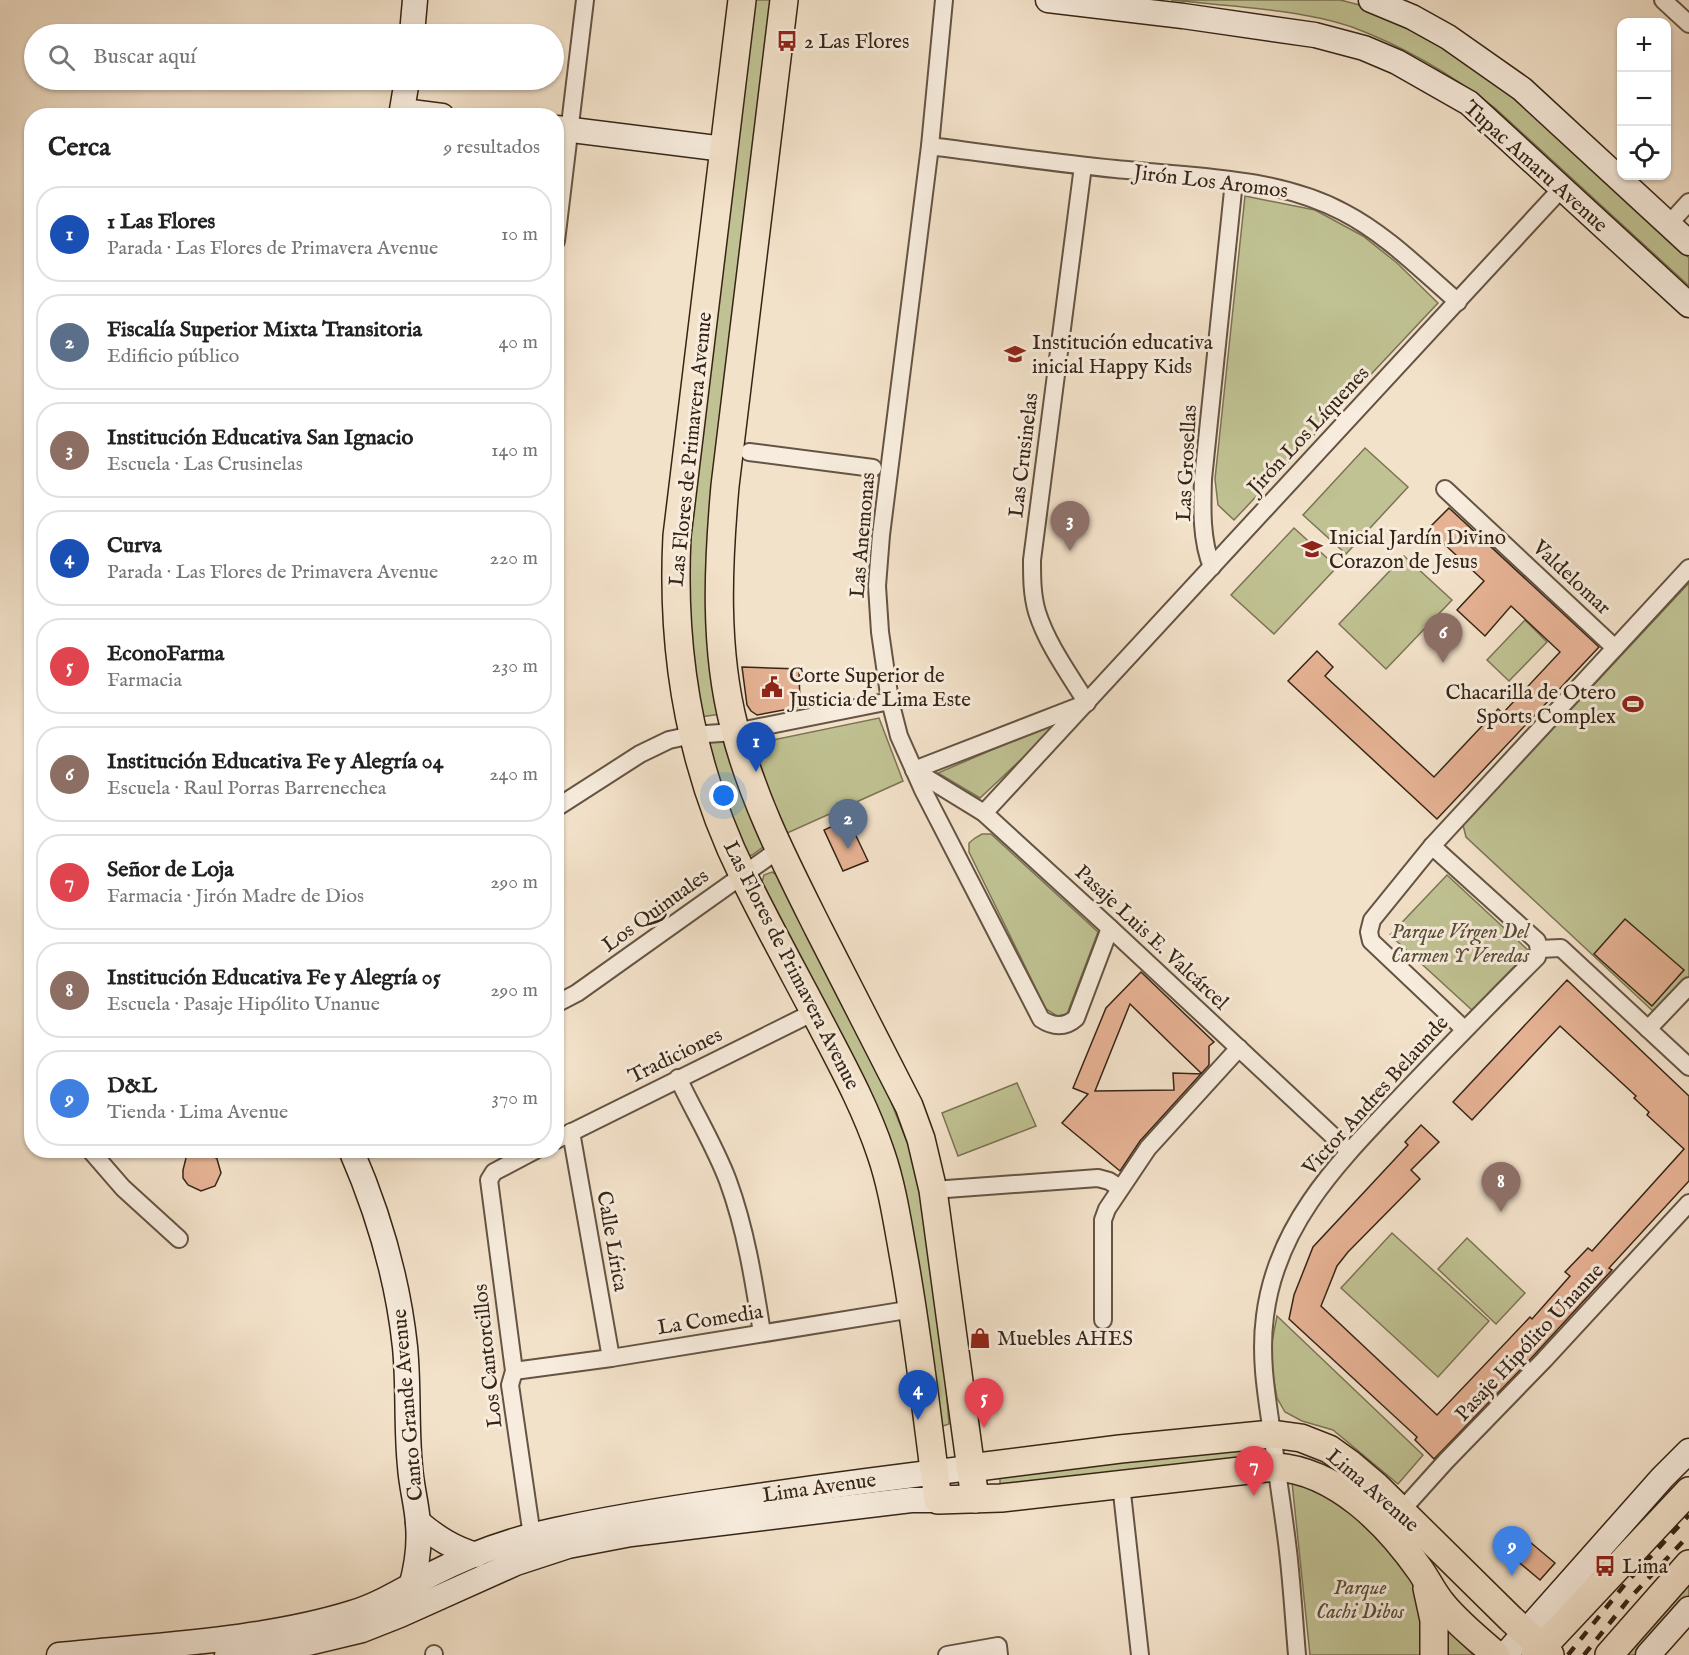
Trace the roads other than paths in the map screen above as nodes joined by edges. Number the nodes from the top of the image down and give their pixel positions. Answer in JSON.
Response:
{"nodes":[{"id":1,"x":415,"y":0,"type":"edge"},
{"id":2,"x":742,"y":0,"type":"edge"},
{"id":3,"x":784,"y":0,"type":"edge"},
{"id":4,"x":944,"y":0,"type":"edge"},
{"id":5,"x":1048,"y":0,"type":"edge"},
{"id":6,"x":1371,"y":0,"type":"edge"},
{"id":7,"x":1664,"y":0,"type":"edge"},
{"id":8,"x":583,"y":3,"type":"edge"},
{"id":9,"x":413,"y":24,"type":"edge"},
{"id":10,"x":1689,"y":24,"type":"edge"},
{"id":11,"x":405,"y":90,"type":"edge"},
{"id":12,"x":403,"y":108,"type":"edge"},
{"id":13,"x":564,"y":123,"type":"edge"},
{"id":14,"x":564,"y":129,"type":"edge"},
{"id":15,"x":930,"y":146,"type":"junction"},
{"id":16,"x":724,"y":149,"type":"junction"},
{"id":17,"x":1083,"y":166,"type":"junction"},
{"id":18,"x":1234,"y":181,"type":"junction"},
{"id":19,"x":1562,"y":188,"type":"junction"},
{"id":20,"x":1689,"y":202,"type":"edge"},
{"id":21,"x":1669,"y":224,"type":"junction"},
{"id":22,"x":1689,"y":243,"type":"edge"},
{"id":23,"x":1458,"y":302,"type":"junction"},
{"id":24,"x":1689,"y":305,"type":"edge"},
{"id":25,"x":749,"y":452,"type":"dead end"},
{"id":26,"x":873,"y":468,"type":"dead end"},
{"id":27,"x":1445,"y":489,"type":"dead end"},
{"id":28,"x":1212,"y":567,"type":"junction"},
{"id":29,"x":1689,"y":568,"type":"edge"},
{"id":30,"x":1614,"y":648,"type":"junction"},
{"id":31,"x":890,"y":701,"type":"junction"},
{"id":32,"x":1087,"y":703,"type":"junction"},
{"id":33,"x":735,"y":732,"type":"junction"},
{"id":34,"x":692,"y":735,"type":"junction"},
{"id":35,"x":914,"y":770,"type":"junction"},
{"id":36,"x":564,"y":803,"type":"edge"},
{"id":37,"x":984,"y":813,"type":"junction"},
{"id":38,"x":1432,"y":846,"type":"junction"},
{"id":39,"x":778,"y":850,"type":"junction"},
{"id":40,"x":743,"y":874,"type":"junction"},
{"id":41,"x":1110,"y":927,"type":"junction"},
{"id":42,"x":1539,"y":949,"type":"junction"},
{"id":43,"x":1689,"y":986,"type":"edge"},
{"id":44,"x":564,"y":1000,"type":"edge"},
{"id":45,"x":814,"y":1012,"type":"junction"},
{"id":46,"x":1464,"y":1029,"type":"junction"},
{"id":47,"x":1648,"y":1029,"type":"junction"},
{"id":48,"x":1239,"y":1048,"type":"junction"},
{"id":49,"x":1689,"y":1067,"type":"edge"},
{"id":50,"x":678,"y":1078,"type":"junction"},
{"id":51,"x":564,"y":1136,"type":"edge"},
{"id":52,"x":1349,"y":1151,"type":"junction"},
{"id":53,"x":97,"y":1158,"type":"edge"},
{"id":54,"x":354,"y":1158,"type":"edge"},
{"id":55,"x":521,"y":1158,"type":"edge"},
{"id":56,"x":1120,"y":1188,"type":"junction"},
{"id":57,"x":933,"y":1190,"type":"junction"},
{"id":58,"x":1689,"y":1203,"type":"edge"},
{"id":59,"x":179,"y":1239,"type":"dead end"},
{"id":60,"x":913,"y":1309,"type":"junction"},
{"id":61,"x":1103,"y":1320,"type":"dead end"},
{"id":62,"x":762,"y":1333,"type":"junction"},
{"id":63,"x":610,"y":1358,"type":"junction"},
{"id":64,"x":514,"y":1371,"type":"junction"},
{"id":65,"x":1272,"y":1434,"type":"junction"},
{"id":66,"x":1689,"y":1451,"type":"edge"},
{"id":67,"x":1276,"y":1467,"type":"junction"},
{"id":68,"x":970,"y":1468,"type":"junction"},
{"id":69,"x":934,"y":1472,"type":"junction"},
{"id":70,"x":1121,"y":1484,"type":"junction"},
{"id":71,"x":1689,"y":1491,"type":"edge"},
{"id":72,"x":975,"y":1498,"type":"junction"},
{"id":73,"x":938,"y":1500,"type":"junction"},
{"id":74,"x":1401,"y":1511,"type":"junction"},
{"id":75,"x":418,"y":1522,"type":"junction"},
{"id":76,"x":532,"y":1536,"type":"junction"},
{"id":77,"x":482,"y":1564,"type":"junction"},
{"id":78,"x":1689,"y":1564,"type":"edge"},
{"id":79,"x":1425,"y":1578,"type":"junction"},
{"id":80,"x":411,"y":1587,"type":"junction"},
{"id":81,"x":1689,"y":1609,"type":"edge"},
{"id":82,"x":1538,"y":1647,"type":"edge"},
{"id":83,"x":998,"y":1651,"type":"edge"},
{"id":84,"x":59,"y":1655,"type":"edge"},
{"id":85,"x":227,"y":1655,"type":"edge"},
{"id":86,"x":947,"y":1655,"type":"edge"},
{"id":87,"x":1140,"y":1655,"type":"edge"},
{"id":88,"x":1297,"y":1655,"type":"edge"},
{"id":89,"x":1434,"y":1655,"type":"edge"},
{"id":90,"x":1496,"y":1655,"type":"edge"},
{"id":91,"x":1505,"y":1655,"type":"edge"},
{"id":92,"x":1609,"y":1655,"type":"edge"},
{"id":93,"x":1648,"y":1655,"type":"edge"}],
"edges":[{"from":1,"to":9,"type":"main road"},
{"from":2,"to":16,"type":"main road","name":"Las Flores de Primavera Avenue"},
{"from":3,"to":33,"type":"main road","name":"Las Flores de Primavera Avenue"},
{"from":4,"to":15,"type":"street","name":"Las Anemonas"},
{"from":5,"to":19,"type":"main road","name":"Tupac Amaru Avenue"},
{"from":6,"to":21,"type":"main road"},
{"from":7,"to":10,"type":"street"},
{"from":8,"to":13,"type":"street"},
{"from":11,"to":12,"type":"main road"},
{"from":14,"to":16,"type":"main road"},
{"from":15,"to":17,"type":"street","name":"Jirón Los Aromos"},
{"from":15,"to":31,"type":"street","name":"Las Anemonas"},
{"from":16,"to":34,"type":"main road","name":"Las Flores de Primavera Avenue"},
{"from":17,"to":18,"type":"street","name":"Jirón Los Aromos"},
{"from":17,"to":32,"type":"street","name":"Las Crusinelas"},
{"from":18,"to":23,"type":"street","name":"Jirón Los Aromos"},
{"from":18,"to":28,"type":"street","name":"Las Grosellas"},
{"from":19,"to":23,"type":"street","name":"Jirón Los Líquenes"},
{"from":19,"to":24,"type":"main road","name":"Tupac Amaru Avenue"},
{"from":20,"to":21,"type":"street"},
{"from":21,"to":22,"type":"main road"},
{"from":23,"to":28,"type":"street","name":"Jirón Los Líquenes"},
{"from":25,"to":26,"type":"street"},
{"from":27,"to":30,"type":"street","name":"Valdelomar"},
{"from":28,"to":32,"type":"street","name":"Jirón Los Líquenes"},
{"from":29,"to":30,"type":"street"},
{"from":30,"to":38,"type":"street"},
{"from":31,"to":33,"type":"street"},
{"from":31,"to":35,"type":"street","name":"Las Anemonas"},
{"from":32,"to":35,"type":"street","name":"Jirón Los Líquenes"},
{"from":32,"to":37,"type":"street","name":"Jirón Los Líquenes"},
{"from":33,"to":34,"type":"street"},
{"from":33,"to":39,"type":"main road","name":"Las Flores de Primavera Avenue"},
{"from":34,"to":36,"type":"street"},
{"from":34,"to":40,"type":"main road","name":"Las Flores de Primavera Avenue"},
{"from":35,"to":37,"type":"street","name":"Pasaje Luis E. Valcárcel"},
{"from":35,"to":41,"type":"street","name":"Las Anemonas"},
{"from":37,"to":41,"type":"street","name":"Pasaje Luis E. Valcárcel"},
{"from":38,"to":42,"type":"street"},
{"from":38,"to":46,"type":"street"},
{"from":39,"to":40,"type":"street","name":"Los Quinuales"},
{"from":39,"to":57,"type":"main road","name":"Las Flores de Primavera Avenue"},
{"from":40,"to":44,"type":"street","name":"Los Quinuales"},
{"from":40,"to":45,"type":"main road","name":"Las Flores de Primavera Avenue"},
{"from":41,"to":48,"type":"street","name":"Pasaje Luis E. Valcárcel"},
{"from":42,"to":46,"type":"street","name":"Victor Andres Belaunde"},
{"from":42,"to":47,"type":"street"},
{"from":43,"to":47,"type":"street"},
{"from":45,"to":50,"type":"street","name":"Tradiciones"},
{"from":45,"to":60,"type":"main road","name":"Las Flores de Primavera Avenue"},
{"from":46,"to":52,"type":"street","name":"Victor Andres Belaunde"},
{"from":47,"to":49,"type":"street"},
{"from":48,"to":52,"type":"street","name":"Pasaje Luis E. Valcárcel"},
{"from":48,"to":56,"type":"street"},
{"from":50,"to":51,"type":"street","name":"Tradiciones"},
{"from":50,"to":62,"type":"street"},
{"from":51,"to":63,"type":"street","name":"Calle Lírica"},
{"from":52,"to":65,"type":"street","name":"Victor Andres Belaunde"},
{"from":53,"to":59,"type":"street"},
{"from":54,"to":75,"type":"main road","name":"Canto Grande Avenue"},
{"from":55,"to":64,"type":"street","name":"Los Cantorcillos"},
{"from":56,"to":57,"type":"street"},
{"from":56,"to":61,"type":"street"},
{"from":57,"to":68,"type":"main road","name":"Las Flores de Primavera Avenue"},
{"from":58,"to":74,"type":"street","name":"Pasaje Hipólito Unanue"},
{"from":60,"to":62,"type":"street","name":"La Comedia"},
{"from":60,"to":69,"type":"main road","name":"Las Flores de Primavera Avenue"},
{"from":62,"to":63,"type":"street","name":"La Comedia"},
{"from":63,"to":64,"type":"street","name":"La Comedia"},
{"from":64,"to":76,"type":"street","name":"Los Cantorcillos"},
{"from":65,"to":67,"type":"street","name":"Victor Andres Belaunde"},
{"from":65,"to":68,"type":"main road","name":"Lima Avenue"},
{"from":65,"to":74,"type":"main road","name":"Lima Avenue"},
{"from":66,"to":82,"type":"main road"},
{"from":67,"to":70,"type":"main road","name":"Lima Avenue"},
{"from":67,"to":79,"type":"main road","name":"Lima Avenue"},
{"from":67,"to":88,"type":"street","name":"Victor Andres Belaunde"},
{"from":68,"to":69,"type":"main road","name":"Lima Avenue"},
{"from":68,"to":72,"type":"main road","name":"Las Flores de Primavera Avenue"},
{"from":69,"to":73,"type":"main road","name":"Las Flores de Primavera Avenue"},
{"from":69,"to":76,"type":"main road","name":"Lima Avenue"},
{"from":70,"to":72,"type":"main road","name":"Lima Avenue"},
{"from":70,"to":87,"type":"street"},
{"from":71,"to":82,"type":"main road"},
{"from":72,"to":73,"type":"main road","name":"Lima Avenue"},
{"from":73,"to":77,"type":"main road","name":"Lima Avenue"},
{"from":74,"to":82,"type":"main road","name":"Lima Avenue"},
{"from":75,"to":77,"type":"main road","name":"Canto Grande Avenue"},
{"from":75,"to":80,"type":"main road","name":"Canto Grande Avenue"},
{"from":76,"to":77,"type":"main road","name":"Lima Avenue"},
{"from":77,"to":80,"type":"main road","name":"Lima Avenue"},
{"from":77,"to":85,"type":"main road","name":"Lima Avenue"},
{"from":78,"to":92,"type":"main road"},
{"from":79,"to":89,"type":"main road"},
{"from":79,"to":90,"type":"main road","name":"Lima Avenue"},
{"from":80,"to":84,"type":"main road","name":"Lima Avenue"},
{"from":81,"to":93,"type":"main road"},
{"from":82,"to":91,"type":"main road"},
{"from":83,"to":86,"type":"street"}]}
